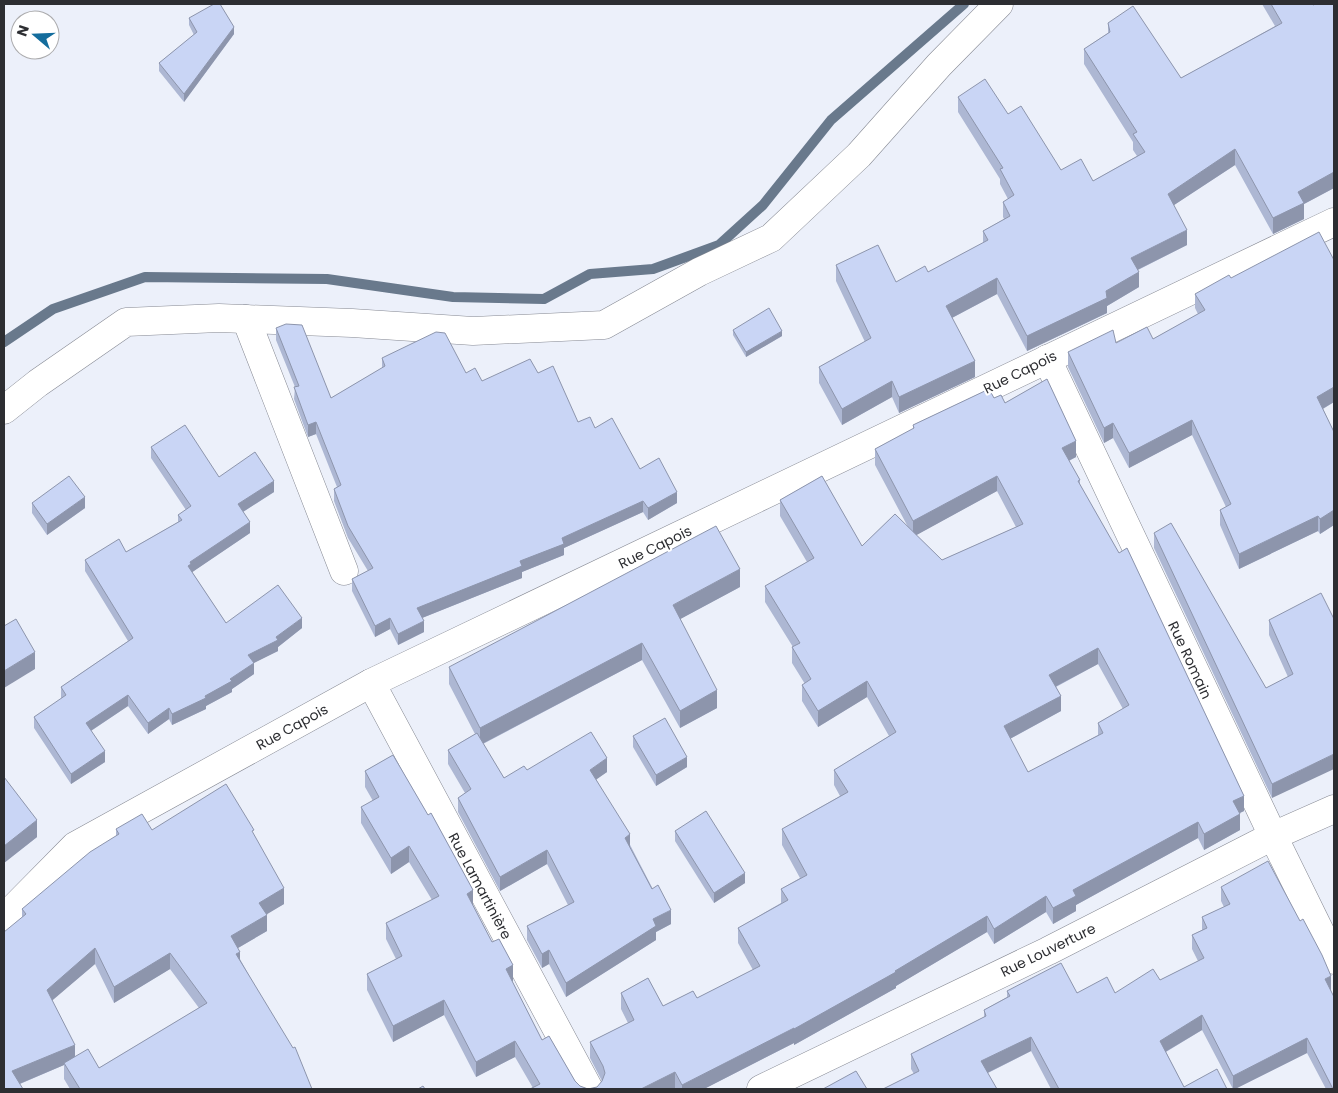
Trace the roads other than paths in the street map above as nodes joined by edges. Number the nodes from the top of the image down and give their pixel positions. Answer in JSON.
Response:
{"nodes":[{"id":1,"x":999,"y":4,"type":"edge"},
{"id":2,"x":1334,"y":222,"type":"edge"},
{"id":3,"x":246,"y":319,"type":"junction"},
{"id":4,"x":1047,"y":359,"type":"junction"},
{"id":5,"x":4,"y":410,"type":"edge"},
{"id":6,"x":344,"y":571,"type":"dead end"},
{"id":7,"x":371,"y":683,"type":"junction"},
{"id":8,"x":1334,"y":809,"type":"edge"},
{"id":9,"x":1273,"y":836,"type":"junction"},
{"id":10,"x":4,"y":918,"type":"edge"},
{"id":11,"x":1334,"y":960,"type":"edge"},
{"id":12,"x":589,"y":1089,"type":"edge"},
{"id":13,"x":761,"y":1089,"type":"edge"}],
"edges":[{"from":1,"to":3,"type":"street"},
{"from":2,"to":4,"type":"street","name":"Rue Capois"},
{"from":3,"to":5,"type":"street"},
{"from":3,"to":6,"type":"street"},
{"from":4,"to":7,"type":"street","name":"Rue Capois"},
{"from":4,"to":9,"type":"street","name":"Rue Romain"},
{"from":7,"to":10,"type":"street","name":"Rue Capois"},
{"from":7,"to":12,"type":"street","name":"Rue Lamartinière"},
{"from":8,"to":9,"type":"street","name":"Rue Louverture"},
{"from":9,"to":11,"type":"street","name":"Rue Romain"},
{"from":9,"to":13,"type":"street","name":"Rue Louverture"}]}
